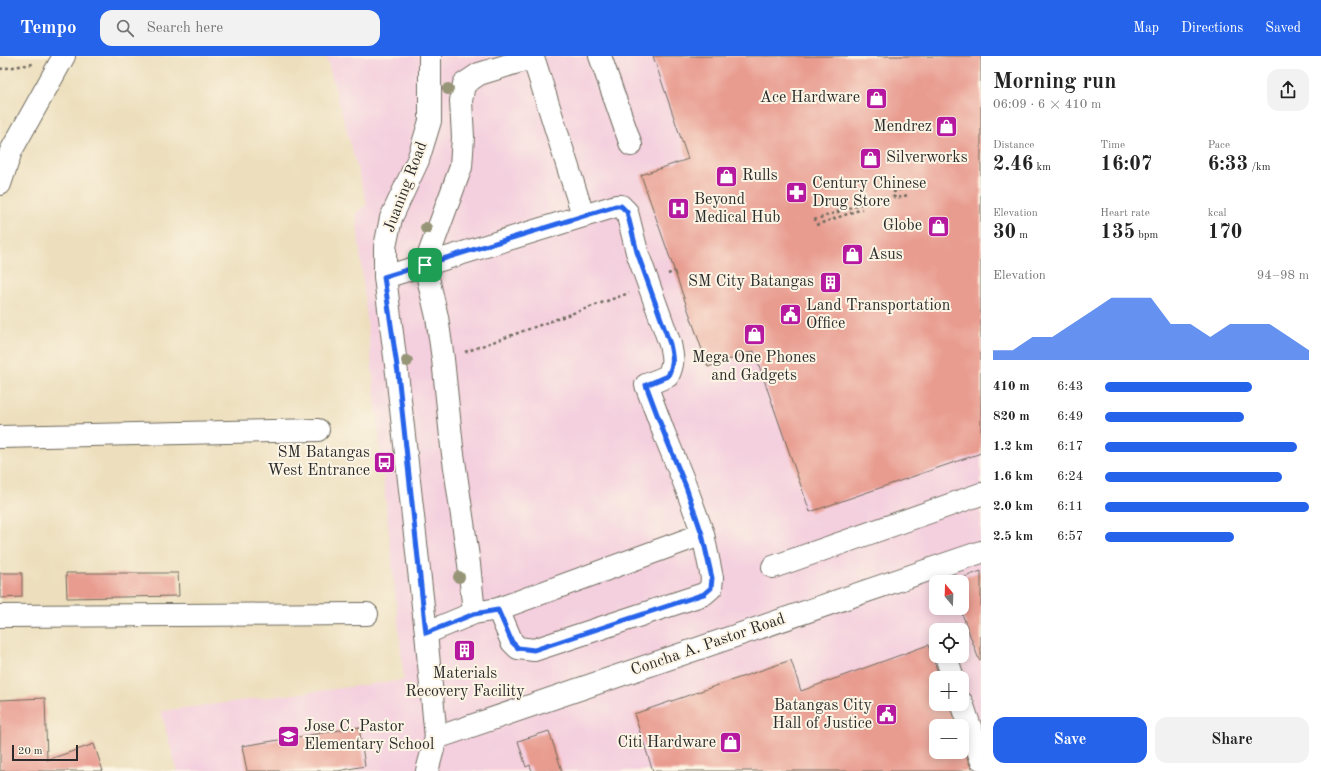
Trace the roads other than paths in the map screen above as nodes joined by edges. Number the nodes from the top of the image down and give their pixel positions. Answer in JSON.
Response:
{"nodes":[{"id":1,"x":430,"y":56,"type":"edge"},
{"id":2,"x":600,"y":56,"type":"edge"},
{"id":3,"x":63,"y":58,"type":"edge"},
{"id":4,"x":631,"y":145,"type":"dead end"},
{"id":5,"x":0,"y":184,"type":"edge"},
{"id":6,"x":584,"y":215,"type":"junction"},
{"id":7,"x":425,"y":265,"type":"junction"},
{"id":8,"x":384,"y":277,"type":"junction"},
{"id":9,"x":318,"y":430,"type":"dead end"},
{"id":10,"x":0,"y":437,"type":"edge"},
{"id":11,"x":981,"y":494,"type":"edge"},
{"id":12,"x":702,"y":534,"type":"junction"},
{"id":13,"x":981,"y":552,"type":"edge"},
{"id":14,"x":773,"y":567,"type":"dead end"},
{"id":15,"x":498,"y":610,"type":"junction"},
{"id":16,"x":367,"y":614,"type":"dead end"},
{"id":17,"x":474,"y":614,"type":"junction"},
{"id":18,"x":0,"y":616,"type":"edge"},
{"id":19,"x":426,"y":633,"type":"junction"},
{"id":20,"x":965,"y":711,"type":"edge"},
{"id":21,"x":436,"y":738,"type":"junction"},
{"id":22,"x":981,"y":759,"type":"edge"},
{"id":23,"x":427,"y":771,"type":"edge"}],
"edges":[{"from":1,"to":8,"type":"street","name":"Juaning Road"},
{"from":2,"to":4,"type":"street"},
{"from":3,"to":5,"type":"street"},
{"from":6,"to":7,"type":"street"},
{"from":6,"to":7,"type":"street"},
{"from":6,"to":12,"type":"street"},
{"from":7,"to":8,"type":"street"},
{"from":7,"to":17,"type":"street"},
{"from":8,"to":19,"type":"street","name":"Juaning Road"},
{"from":9,"to":10,"type":"street"},
{"from":11,"to":14,"type":"street"},
{"from":12,"to":15,"type":"street"},
{"from":12,"to":15,"type":"street"},
{"from":13,"to":21,"type":"street","name":"Concha A. Pastor Road"},
{"from":15,"to":17,"type":"street"},
{"from":16,"to":18,"type":"street"},
{"from":17,"to":19,"type":"street"},
{"from":19,"to":21,"type":"street","name":"Juaning Road"},
{"from":20,"to":22,"type":"street"},
{"from":21,"to":23,"type":"street","name":"Juaning Road"}]}
